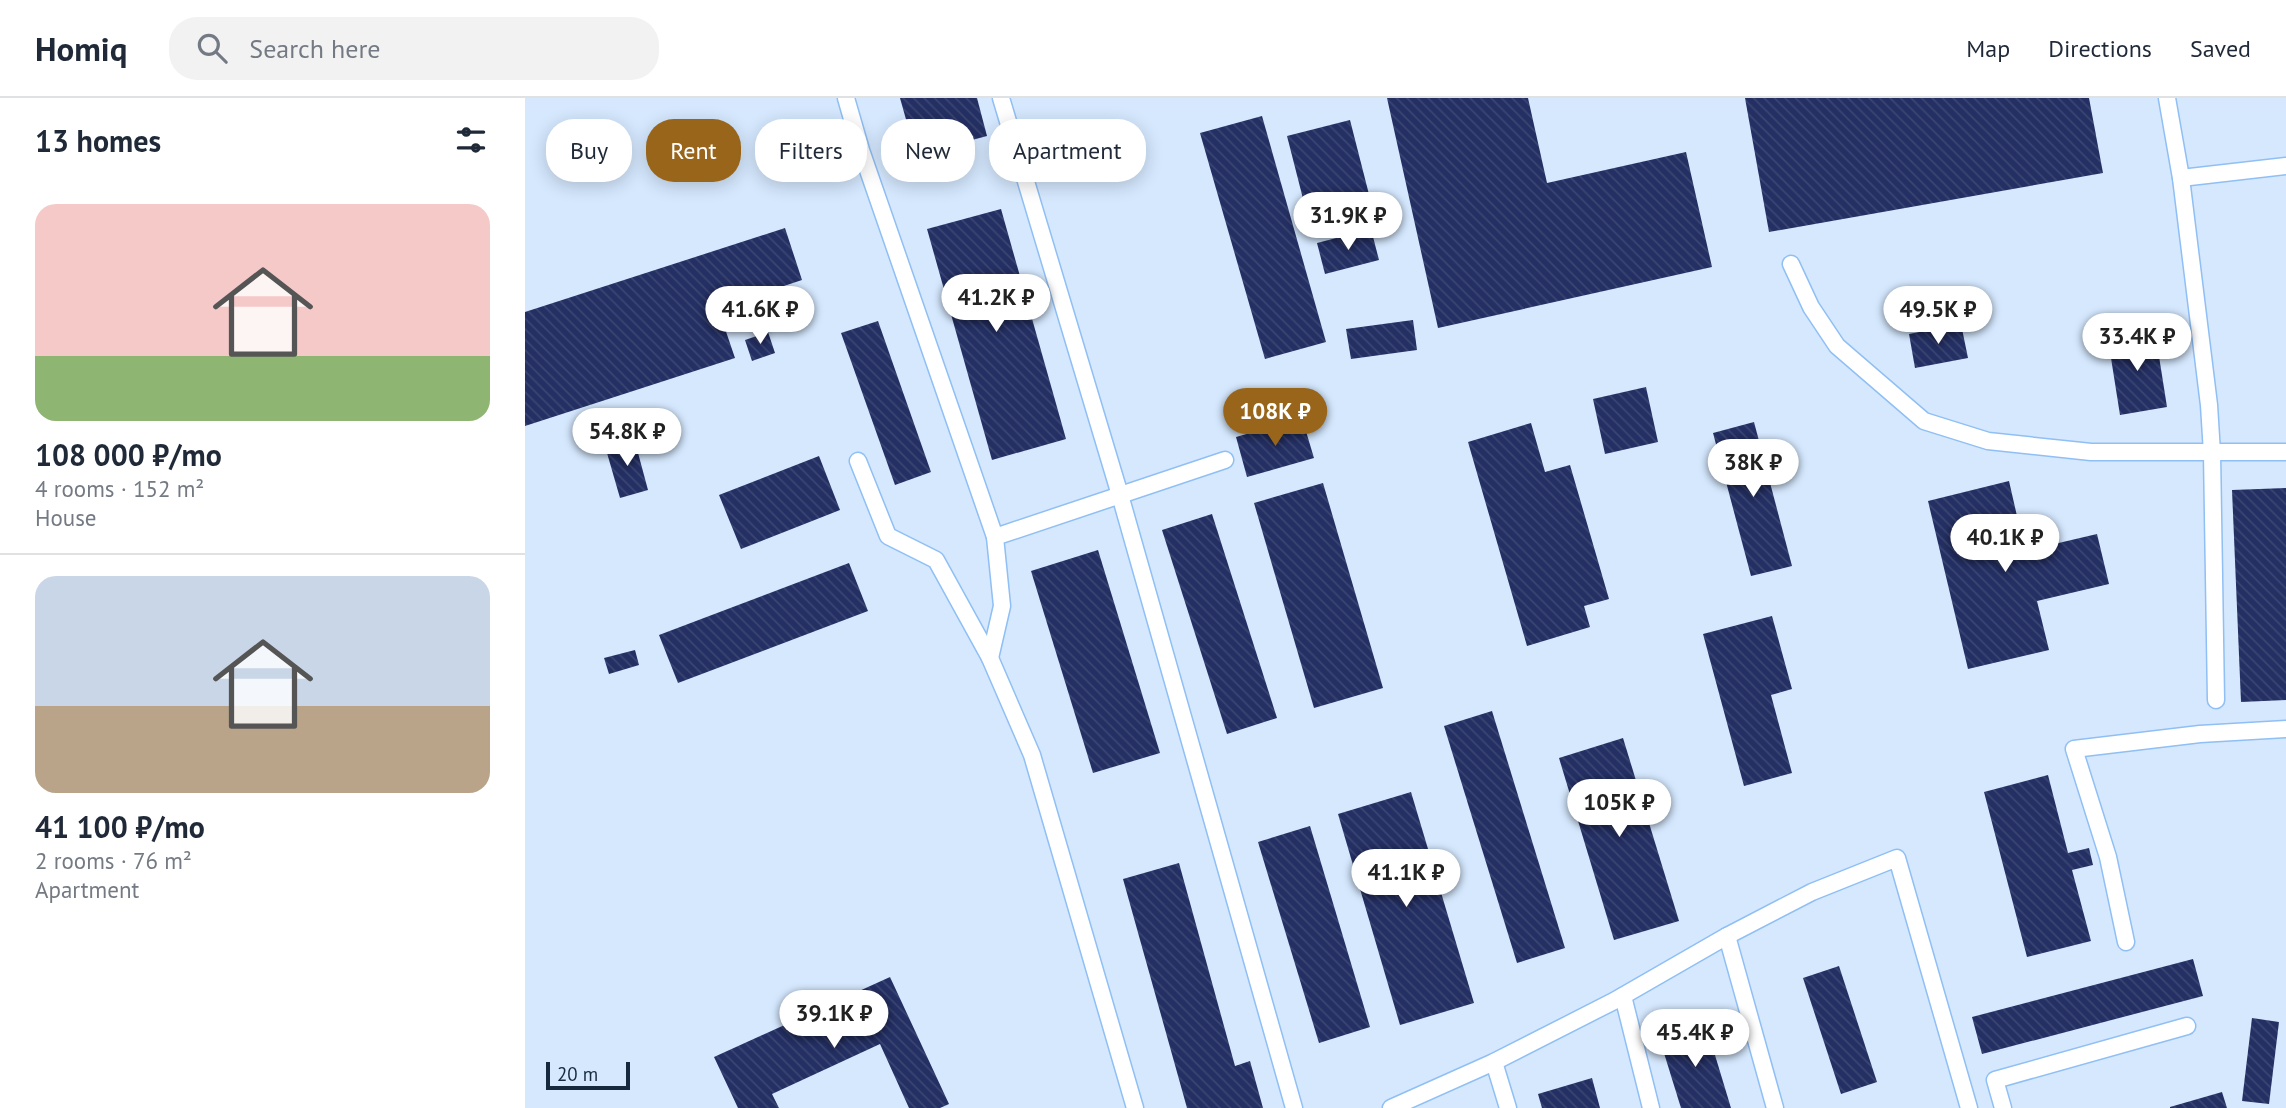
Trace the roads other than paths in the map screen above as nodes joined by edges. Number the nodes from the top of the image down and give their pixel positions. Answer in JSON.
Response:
{"nodes":[{"id":1,"x":846,"y":98,"type":"edge"},
{"id":2,"x":1000,"y":98,"type":"edge"},
{"id":3,"x":2167,"y":98,"type":"edge"},
{"id":4,"x":2286,"y":166,"type":"edge"},
{"id":5,"x":2181,"y":178,"type":"junction"},
{"id":6,"x":1791,"y":264,"type":"dead end"},
{"id":7,"x":2286,"y":452,"type":"edge"},
{"id":8,"x":2212,"y":453,"type":"junction"},
{"id":9,"x":1225,"y":460,"type":"dead end"},
{"id":10,"x":858,"y":461,"type":"dead end"},
{"id":11,"x":1120,"y":495,"type":"junction"},
{"id":12,"x":995,"y":537,"type":"junction"},
{"id":13,"x":990,"y":658,"type":"junction"},
{"id":14,"x":2216,"y":700,"type":"dead end"},
{"id":15,"x":2286,"y":729,"type":"edge"},
{"id":16,"x":1727,"y":936,"type":"junction"},
{"id":17,"x":2126,"y":942,"type":"dead end"},
{"id":18,"x":1623,"y":996,"type":"junction"},
{"id":19,"x":2187,"y":1026,"type":"dead end"},
{"id":20,"x":1494,"y":1062,"type":"junction"},
{"id":21,"x":1135,"y":1108,"type":"edge"},
{"id":22,"x":1294,"y":1108,"type":"edge"},
{"id":23,"x":1391,"y":1108,"type":"edge"},
{"id":24,"x":1508,"y":1108,"type":"edge"},
{"id":25,"x":1651,"y":1108,"type":"edge"},
{"id":26,"x":1775,"y":1108,"type":"edge"},
{"id":27,"x":1969,"y":1108,"type":"edge"},
{"id":28,"x":2003,"y":1108,"type":"edge"}],
"edges":[{"from":1,"to":12,"type":"lane"},
{"from":2,"to":11,"type":"lane"},
{"from":3,"to":5,"type":"lane"},
{"from":4,"to":5,"type":"lane"},
{"from":5,"to":8,"type":"lane"},
{"from":6,"to":8,"type":"lane"},
{"from":7,"to":8,"type":"lane"},
{"from":8,"to":14,"type":"lane"},
{"from":9,"to":11,"type":"lane"},
{"from":10,"to":13,"type":"lane"},
{"from":11,"to":12,"type":"lane"},
{"from":11,"to":22,"type":"lane"},
{"from":12,"to":13,"type":"lane"},
{"from":13,"to":21,"type":"lane"},
{"from":15,"to":17,"type":"lane"},
{"from":16,"to":18,"type":"lane"},
{"from":16,"to":26,"type":"lane"},
{"from":16,"to":27,"type":"lane"},
{"from":18,"to":20,"type":"lane"},
{"from":18,"to":25,"type":"lane"},
{"from":19,"to":28,"type":"lane"},
{"from":20,"to":23,"type":"lane"},
{"from":20,"to":24,"type":"lane"}]}
